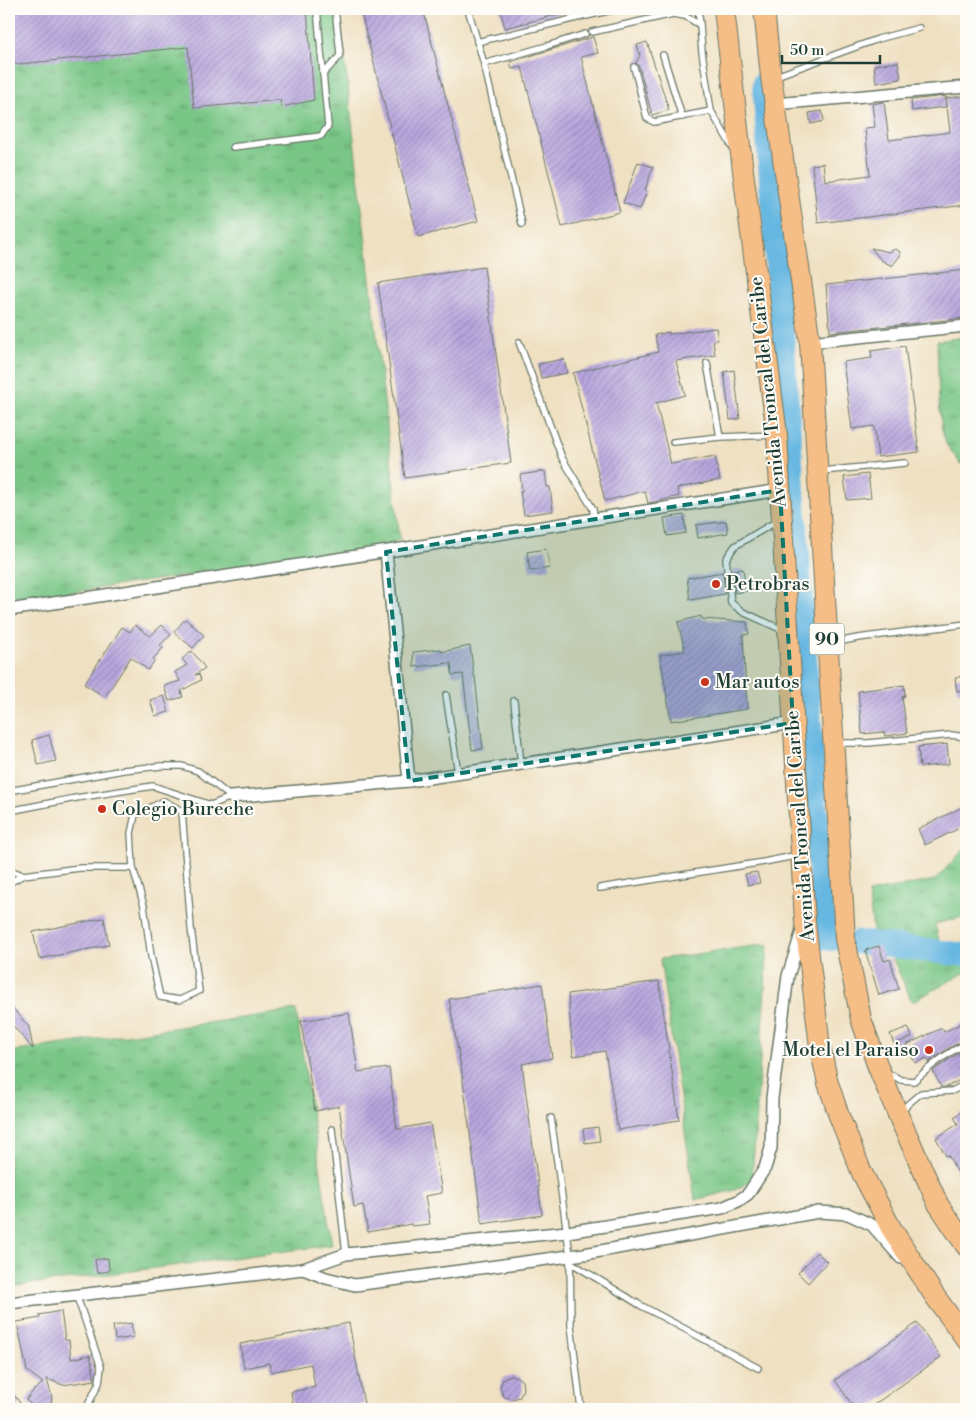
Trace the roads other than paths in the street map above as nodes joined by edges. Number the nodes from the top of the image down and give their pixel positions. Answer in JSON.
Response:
{"nodes":[{"id":1,"x":317,"y":9,"type":"edge"},
{"id":2,"x":335,"y":9,"type":"edge"},
{"id":3,"x":468,"y":9,"type":"edge"},
{"id":4,"x":617,"y":9,"type":"edge"},
{"id":5,"x":698,"y":9,"type":"edge"},
{"id":6,"x":724,"y":9,"type":"edge"},
{"id":7,"x":764,"y":9,"type":"edge"},
{"id":8,"x":700,"y":25,"type":"junction"},
{"id":9,"x":919,"y":28,"type":"dead end"},
{"id":10,"x":477,"y":42,"type":"junction"},
{"id":11,"x":663,"y":55,"type":"dead end"},
{"id":12,"x":484,"y":64,"type":"junction"},
{"id":13,"x":634,"y":67,"type":"dead end"},
{"id":14,"x":323,"y":74,"type":"junction"},
{"id":15,"x":771,"y":77,"type":"junction"},
{"id":16,"x":966,"y":87,"type":"edge"},
{"id":17,"x":775,"y":104,"type":"junction"},
{"id":18,"x":711,"y":111,"type":"junction"},
{"id":19,"x":682,"y":117,"type":"junction"},
{"id":20,"x":233,"y":147,"type":"dead end"},
{"id":21,"x":742,"y":163,"type":"junction"},
{"id":22,"x":522,"y":224,"type":"dead end"},
{"id":23,"x":966,"y":326,"type":"edge"},
{"id":24,"x":519,"y":342,"type":"dead end"},
{"id":25,"x":810,"y":342,"type":"junction"},
{"id":26,"x":707,"y":363,"type":"dead end"},
{"id":27,"x":776,"y":435,"type":"junction"},
{"id":28,"x":720,"y":437,"type":"junction"},
{"id":29,"x":673,"y":442,"type":"dead end"},
{"id":30,"x":905,"y":463,"type":"dead end"},
{"id":31,"x":817,"y":472,"type":"junction"},
{"id":32,"x":780,"y":490,"type":"junction"},
{"id":33,"x":781,"y":518,"type":"junction"},
{"id":34,"x":594,"y":520,"type":"junction"},
{"id":35,"x":386,"y":552,"type":"junction"},
{"id":36,"x":9,"y":610,"type":"edge"},
{"id":37,"x":966,"y":624,"type":"edge"},
{"id":38,"x":788,"y":633,"type":"junction"},
{"id":39,"x":828,"y":644,"type":"junction"},
{"id":40,"x":446,"y":695,"type":"dead end"},
{"id":41,"x":514,"y":701,"type":"dead end"},
{"id":42,"x":793,"y":723,"type":"junction"},
{"id":43,"x":966,"y":736,"type":"edge"},
{"id":44,"x":833,"y":743,"type":"junction"},
{"id":45,"x":521,"y":764,"type":"junction"},
{"id":46,"x":458,"y":773,"type":"junction"},
{"id":47,"x":409,"y":781,"type":"junction"},
{"id":48,"x":9,"y":791,"type":"edge"},
{"id":49,"x":231,"y":797,"type":"junction"},
{"id":50,"x":211,"y":805,"type":"junction"},
{"id":51,"x":9,"y":811,"type":"edge"},
{"id":52,"x":182,"y":811,"type":"junction"},
{"id":53,"x":801,"y":854,"type":"junction"},
{"id":54,"x":134,"y":868,"type":"junction"},
{"id":55,"x":9,"y":870,"type":"edge"},
{"id":56,"x":23,"y":876,"type":"junction"},
{"id":57,"x":9,"y":883,"type":"edge"},
{"id":58,"x":600,"y":888,"type":"dead end"},
{"id":59,"x":804,"y":922,"type":"junction"},
{"id":60,"x":966,"y":1044,"type":"edge"},
{"id":61,"x":878,"y":1067,"type":"junction"},
{"id":62,"x":914,"y":1081,"type":"junction"},
{"id":63,"x":966,"y":1084,"type":"edge"},
{"id":64,"x":921,"y":1093,"type":"junction"},
{"id":65,"x":898,"y":1117,"type":"junction"},
{"id":66,"x":551,"y":1118,"type":"dead end"},
{"id":67,"x":332,"y":1128,"type":"dead end"},
{"id":68,"x":722,"y":1208,"type":"junction"},
{"id":69,"x":726,"y":1228,"type":"junction"},
{"id":70,"x":566,"y":1232,"type":"junction"},
{"id":71,"x":966,"y":1246,"type":"edge"},
{"id":72,"x":346,"y":1254,"type":"junction"},
{"id":73,"x":570,"y":1259,"type":"junction"},
{"id":74,"x":303,"y":1269,"type":"junction"},
{"id":75,"x":76,"y":1294,"type":"junction"},
{"id":76,"x":934,"y":1295,"type":"junction"},
{"id":77,"x":9,"y":1303,"type":"edge"},
{"id":78,"x":966,"y":1339,"type":"edge"},
{"id":79,"x":758,"y":1368,"type":"dead end"},
{"id":80,"x":86,"y":1409,"type":"edge"},
{"id":81,"x":581,"y":1409,"type":"edge"}],
"edges":[{"from":1,"to":14,"type":"lane"},
{"from":2,"to":14,"type":"lane"},
{"from":3,"to":10,"type":"lane"},
{"from":4,"to":10,"type":"lane"},
{"from":5,"to":8,"type":"lane"},
{"from":6,"to":21,"type":"highway","name":"Avenida Troncal del Caribe","number":"90"},
{"from":7,"to":15,"type":"highway","name":"Avenida Troncal del Caribe","number":"90"},
{"from":8,"to":12,"type":"lane"},
{"from":8,"to":18,"type":"lane"},
{"from":9,"to":15,"type":"lane"},
{"from":10,"to":12,"type":"lane"},
{"from":11,"to":19,"type":"lane"},
{"from":12,"to":22,"type":"lane"},
{"from":13,"to":19,"type":"lane"},
{"from":14,"to":20,"type":"lane"},
{"from":15,"to":17,"type":"highway","name":"Avenida Troncal del Caribe","number":"90"},
{"from":16,"to":17,"type":"street"},
{"from":17,"to":25,"type":"highway","name":"Avenida Troncal del Caribe","number":"90"},
{"from":18,"to":19,"type":"lane"},
{"from":18,"to":21,"type":"lane"},
{"from":21,"to":27,"type":"highway","name":"Avenida Troncal del Caribe","number":"90"},
{"from":23,"to":25,"type":"street"},
{"from":24,"to":34,"type":"lane"},
{"from":25,"to":31,"type":"highway","name":"Avenida Troncal del Caribe","number":"90"},
{"from":26,"to":28,"type":"lane"},
{"from":27,"to":28,"type":"lane"},
{"from":27,"to":32,"type":"highway","name":"Avenida Troncal del Caribe","number":"90"},
{"from":28,"to":29,"type":"lane"},
{"from":30,"to":31,"type":"lane"},
{"from":31,"to":39,"type":"highway","name":"Avenida Troncal del Caribe","number":"90"},
{"from":32,"to":33,"type":"highway","name":"Avenida Troncal del Caribe","number":"90"},
{"from":32,"to":34,"type":"street"},
{"from":33,"to":38,"type":"highway","name":"Avenida Troncal del Caribe","number":"90"},
{"from":33,"to":38,"type":"lane"},
{"from":34,"to":35,"type":"street"},
{"from":35,"to":36,"type":"street"},
{"from":35,"to":47,"type":"street"},
{"from":37,"to":39,"type":"lane"},
{"from":38,"to":42,"type":"highway","name":"Avenida Troncal del Caribe","number":"90"},
{"from":39,"to":44,"type":"highway","name":"Avenida Troncal del Caribe","number":"90"},
{"from":40,"to":46,"type":"lane"},
{"from":41,"to":45,"type":"lane"},
{"from":42,"to":45,"type":"street"},
{"from":42,"to":53,"type":"highway","name":"Avenida Troncal del Caribe","number":"90"},
{"from":43,"to":44,"type":"lane"},
{"from":44,"to":61,"type":"highway","name":"Avenida Troncal del Caribe","number":"90"},
{"from":45,"to":46,"type":"street"},
{"from":46,"to":47,"type":"street"},
{"from":47,"to":49,"type":"street"},
{"from":48,"to":49,"type":"lane"},
{"from":49,"to":50,"type":"lane"},
{"from":50,"to":51,"type":"lane"},
{"from":50,"to":52,"type":"lane"},
{"from":52,"to":54,"type":"lane"},
{"from":52,"to":54,"type":"lane"},
{"from":53,"to":58,"type":"lane"},
{"from":53,"to":59,"type":"highway","name":"Avenida Troncal del Caribe","number":"90"},
{"from":54,"to":56,"type":"lane"},
{"from":55,"to":56,"type":"lane"},
{"from":56,"to":57,"type":"lane"},
{"from":59,"to":68,"type":"street"},
{"from":59,"to":76,"type":"highway","name":"Avenida Troncal del Caribe","number":"90"},
{"from":60,"to":62,"type":"lane"},
{"from":61,"to":62,"type":"lane"},
{"from":61,"to":65,"type":"highway","name":"Avenida Troncal del Caribe","number":"90"},
{"from":62,"to":64,"type":"lane"},
{"from":63,"to":64,"type":"lane"},
{"from":64,"to":65,"type":"lane"},
{"from":65,"to":71,"type":"highway","name":"Avenida Troncal del Caribe","number":"90"},
{"from":66,"to":70,"type":"lane"},
{"from":67,"to":72,"type":"lane"},
{"from":68,"to":69,"type":"street"},
{"from":68,"to":70,"type":"street"},
{"from":69,"to":73,"type":"street"},
{"from":69,"to":76,"type":"street"},
{"from":70,"to":72,"type":"street"},
{"from":70,"to":73,"type":"lane"},
{"from":72,"to":74,"type":"street"},
{"from":73,"to":74,"type":"street"},
{"from":73,"to":79,"type":"lane"},
{"from":73,"to":81,"type":"lane"},
{"from":74,"to":75,"type":"street"},
{"from":75,"to":77,"type":"street"},
{"from":75,"to":80,"type":"lane"},
{"from":76,"to":78,"type":"highway","name":"Avenida Troncal del Caribe","number":"90"}]}
